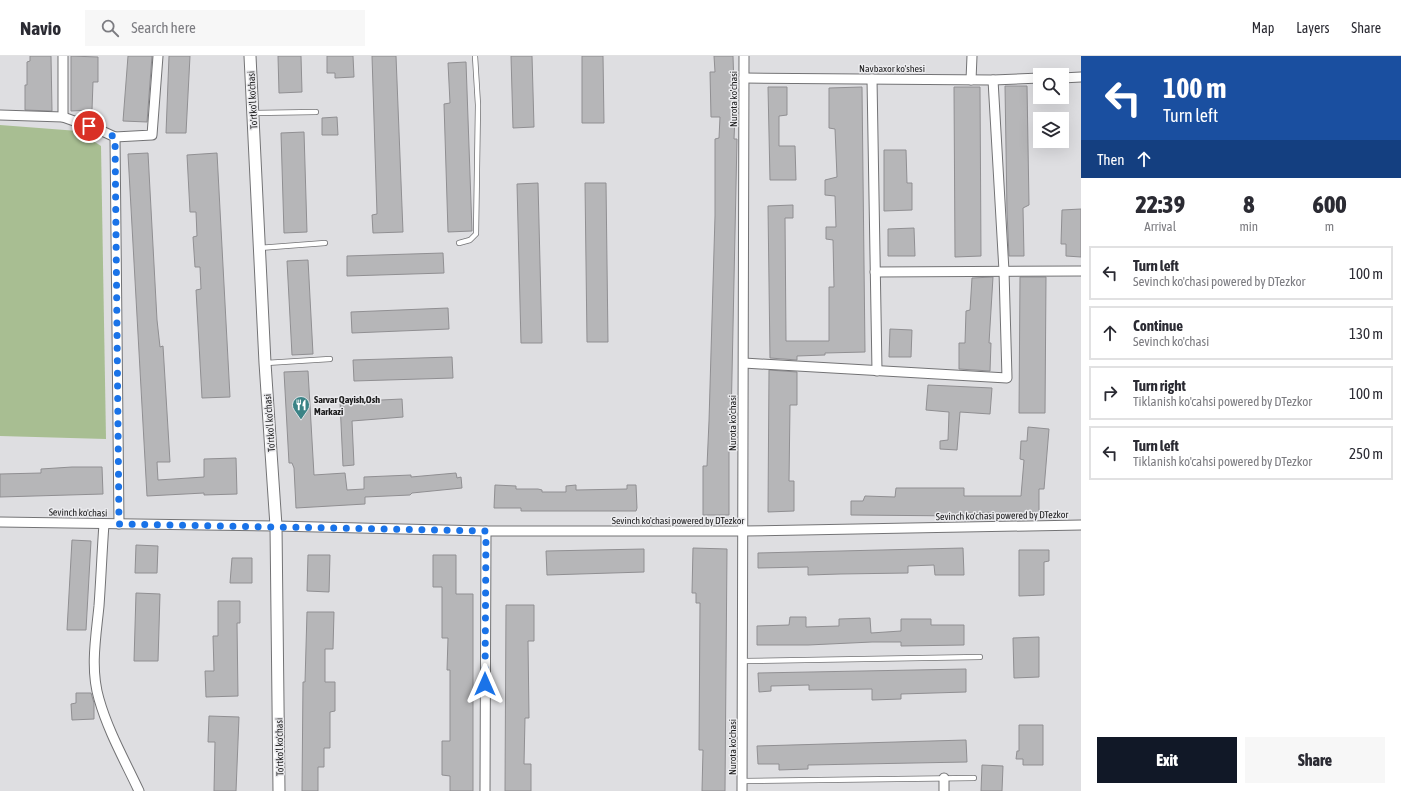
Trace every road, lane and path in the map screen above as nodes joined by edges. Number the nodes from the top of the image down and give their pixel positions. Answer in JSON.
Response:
{"nodes":[{"id":1,"x":63,"y":56,"type":"edge"},
{"id":2,"x":158,"y":56,"type":"edge"},
{"id":3,"x":250,"y":56,"type":"edge"},
{"id":4,"x":475,"y":56,"type":"edge"},
{"id":5,"x":744,"y":56,"type":"edge"},
{"id":6,"x":972,"y":56,"type":"edge"},
{"id":7,"x":1081,"y":77,"type":"edge"},
{"id":8,"x":744,"y":78,"type":"junction"},
{"id":9,"x":1033,"y":78,"type":"edge"},
{"id":10,"x":1069,"y":78,"type":"edge"},
{"id":11,"x":872,"y":79,"type":"junction"},
{"id":12,"x":971,"y":80,"type":"junction"},
{"id":13,"x":993,"y":80,"type":"junction"},
{"id":14,"x":316,"y":112,"type":"dead end"},
{"id":15,"x":252,"y":113,"type":"junction"},
{"id":16,"x":0,"y":115,"type":"edge"},
{"id":17,"x":63,"y":117,"type":"junction"},
{"id":18,"x":115,"y":137,"type":"junction"},
{"id":19,"x":325,"y":243,"type":"dead end"},
{"id":20,"x":460,"y":243,"type":"dead end"},
{"id":21,"x":259,"y":248,"type":"junction"},
{"id":22,"x":1004,"y":271,"type":"junction"},
{"id":23,"x":1081,"y":271,"type":"edge"},
{"id":24,"x":875,"y":272,"type":"junction"},
{"id":25,"x":330,"y":359,"type":"dead end"},
{"id":26,"x":265,"y":363,"type":"junction"},
{"id":27,"x":744,"y":363,"type":"junction"},
{"id":28,"x":877,"y":371,"type":"junction"},
{"id":29,"x":0,"y":522,"type":"edge"},
{"id":30,"x":104,"y":524,"type":"junction"},
{"id":31,"x":119,"y":524,"type":"junction"},
{"id":32,"x":1081,"y":525,"type":"edge"},
{"id":33,"x":276,"y":526,"type":"junction"},
{"id":34,"x":486,"y":531,"type":"junction"},
{"id":35,"x":743,"y":531,"type":"junction"},
{"id":36,"x":980,"y":657,"type":"dead end"},
{"id":37,"x":743,"y":661,"type":"junction"},
{"id":38,"x":944,"y":778,"type":"junction"},
{"id":39,"x":974,"y":778,"type":"dead end"},
{"id":40,"x":742,"y":786,"type":"edge"},
{"id":41,"x":139,"y":791,"type":"edge"},
{"id":42,"x":279,"y":791,"type":"edge"},
{"id":43,"x":485,"y":791,"type":"edge"},
{"id":44,"x":944,"y":791,"type":"edge"}],
"edges":[{"from":1,"to":17,"type":"street"},
{"from":2,"to":18,"type":"street"},
{"from":3,"to":15,"type":"street","name":"To'rtko'l ko'chasi"},
{"from":4,"to":20,"type":"lane"},
{"from":5,"to":8,"type":"street","name":"Nurota ko'chasi"},
{"from":6,"to":12,"type":"street"},
{"from":7,"to":10,"type":"street"},
{"from":8,"to":11,"type":"street","name":"Navbaxor ko'shesi"},
{"from":8,"to":27,"type":"street","name":"Nurota ko'chasi"},
{"from":9,"to":13,"type":"street","name":"Navbaxor ko'shesi"},
{"from":11,"to":12,"type":"street","name":"Navbaxor ko'shesi"},
{"from":11,"to":24,"type":"street"},
{"from":12,"to":13,"type":"street","name":"Navbaxor ko'shesi"},
{"from":13,"to":22,"type":"street"},
{"from":14,"to":15,"type":"lane"},
{"from":15,"to":21,"type":"street","name":"To'rtko'l ko'chasi"},
{"from":16,"to":17,"type":"street"},
{"from":17,"to":18,"type":"street"},
{"from":18,"to":31,"type":"street"},
{"from":19,"to":21,"type":"lane"},
{"from":21,"to":26,"type":"street","name":"To'rtko'l ko'chasi"},
{"from":22,"to":23,"type":"street"},
{"from":22,"to":24,"type":"street"},
{"from":22,"to":28,"type":"street"},
{"from":24,"to":28,"type":"street"},
{"from":25,"to":26,"type":"lane"},
{"from":26,"to":33,"type":"street","name":"To'rtko'l ko'chasi"},
{"from":27,"to":28,"type":"street"},
{"from":27,"to":35,"type":"street","name":"Nurota ko'chasi"},
{"from":29,"to":30,"type":"street","name":"Sevinch ko'chasi"},
{"from":30,"to":31,"type":"street","name":"Sevinch ko'chasi"},
{"from":30,"to":41,"type":"street"},
{"from":31,"to":33,"type":"street","name":"Sevinch ko'chasi"},
{"from":32,"to":35,"type":"street","name":"Sevinch ko'chasi powered by DTezkor"},
{"from":33,"to":34,"type":"street","name":"Sevinch ko'chasi powered by DTezkor"},
{"from":33,"to":42,"type":"street","name":"To'rtko'l ko'chasi"},
{"from":34,"to":35,"type":"street","name":"Sevinch ko'chasi powered by DTezkor"},
{"from":34,"to":43,"type":"street"},
{"from":35,"to":37,"type":"street","name":"Nurota ko'chasi"},
{"from":36,"to":37,"type":"lane"},
{"from":37,"to":40,"type":"street","name":"Nurota ko'chasi"},
{"from":38,"to":39,"type":"lane"},
{"from":38,"to":40,"type":"lane"},
{"from":38,"to":44,"type":"street"}]}
